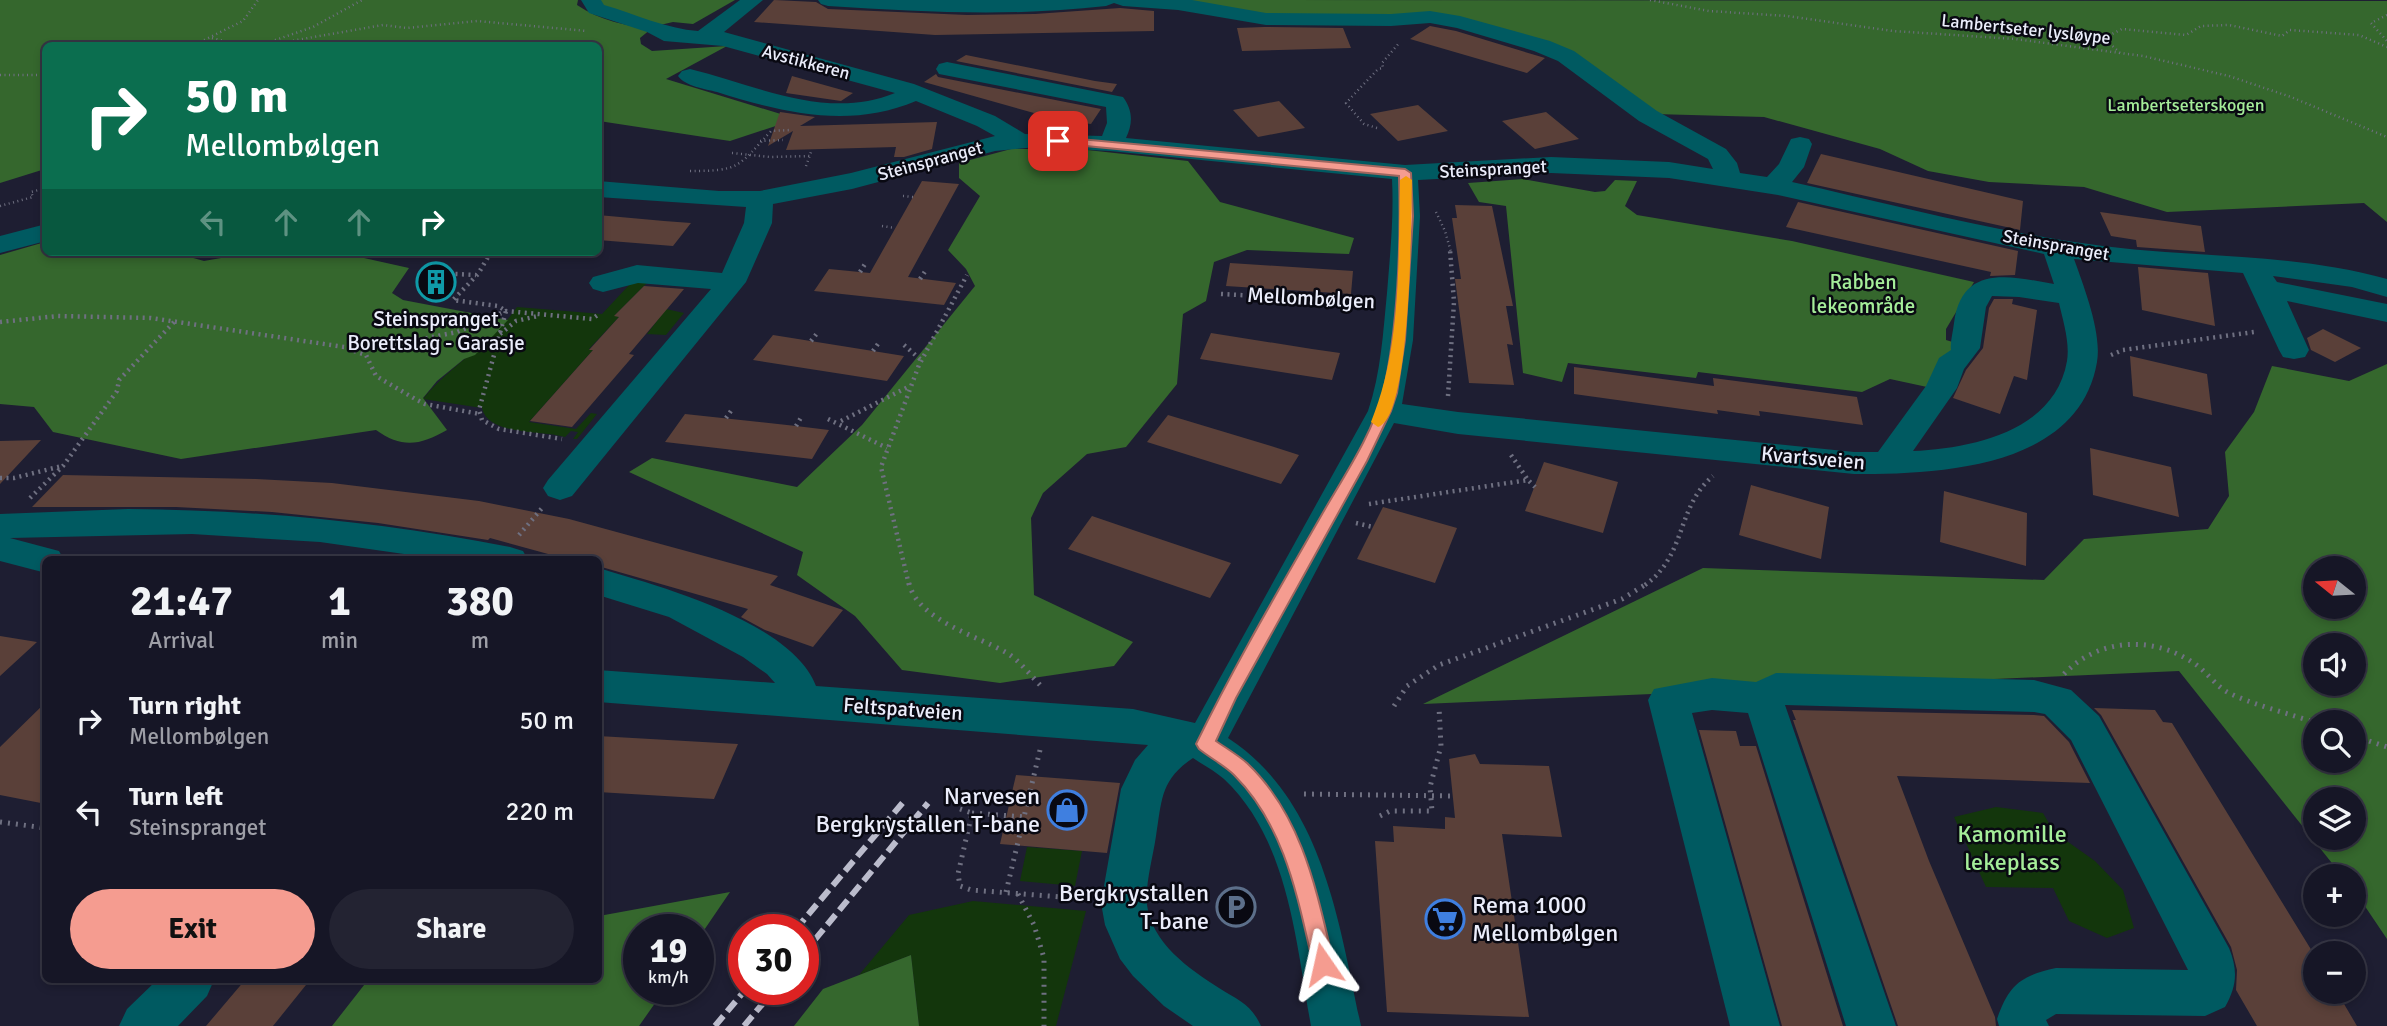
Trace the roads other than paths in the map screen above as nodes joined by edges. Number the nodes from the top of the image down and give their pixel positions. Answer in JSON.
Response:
{"nodes":[{"id":1,"x":591,"y":0,"type":"edge"},
{"id":2,"x":752,"y":0,"type":"edge"},
{"id":3,"x":828,"y":0,"type":"edge"},
{"id":4,"x":1106,"y":0,"type":"edge"},
{"id":5,"x":1123,"y":0,"type":"edge"},
{"id":6,"x":703,"y":38,"type":"junction"},
{"id":7,"x":1538,"y":66,"type":"dead end"},
{"id":8,"x":947,"y":69,"type":"dead end"},
{"id":9,"x":690,"y":76,"type":"dead end"},
{"id":10,"x":998,"y":79,"type":"junction"},
{"id":11,"x":1600,"y":81,"type":"junction"},
{"id":12,"x":916,"y":93,"type":"junction"},
{"id":13,"x":974,"y":116,"type":"junction"},
{"id":14,"x":1020,"y":141,"type":"junction"},
{"id":15,"x":1110,"y":144,"type":"junction"},
{"id":16,"x":1800,"y":144,"type":"dead end"},
{"id":17,"x":1405,"y":173,"type":"junction"},
{"id":18,"x":1729,"y":178,"type":"junction"},
{"id":19,"x":1778,"y":187,"type":"junction"},
{"id":20,"x":602,"y":189,"type":"edge"},
{"id":21,"x":760,"y":199,"type":"junction"},
{"id":22,"x":42,"y":233,"type":"edge"},
{"id":23,"x":0,"y":244,"type":"edge"},
{"id":24,"x":2068,"y":274,"type":"junction"},
{"id":25,"x":2261,"y":277,"type":"junction"},
{"id":26,"x":732,"y":282,"type":"junction"},
{"id":27,"x":603,"y":283,"type":"dead end"},
{"id":28,"x":2387,"y":288,"type":"edge"},
{"id":29,"x":2386,"y":313,"type":"edge"},
{"id":30,"x":2287,"y":339,"type":"road end"},
{"id":31,"x":1384,"y":411,"type":"junction"},
{"id":32,"x":1894,"y":464,"type":"junction"},
{"id":33,"x":555,"y":493,"type":"road end"},
{"id":34,"x":7,"y":533,"type":"edge"},
{"id":35,"x":486,"y":556,"type":"edge"},
{"id":36,"x":42,"y":557,"type":"edge"},
{"id":37,"x":602,"y":582,"type":"edge"},
{"id":38,"x":602,"y":686,"type":"edge"},
{"id":39,"x":1763,"y":698,"type":"junction"},
{"id":40,"x":801,"y":701,"type":"junction"},
{"id":41,"x":1197,"y":741,"type":"junction"},
{"id":42,"x":187,"y":983,"type":"edge"},
{"id":43,"x":144,"y":1026,"type":"edge"},
{"id":44,"x":1236,"y":1026,"type":"edge"},
{"id":45,"x":1336,"y":1026,"type":"edge"},
{"id":46,"x":1755,"y":1026,"type":"edge"},
{"id":47,"x":1871,"y":1026,"type":"edge"},
{"id":48,"x":2024,"y":1026,"type":"edge"}],
"edges":[{"from":1,"to":6,"type":"street","name":"Avstikkeren"},
{"from":2,"to":6,"type":"street"},
{"from":3,"to":4,"type":"street"},
{"from":5,"to":11,"type":"street"},
{"from":6,"to":12,"type":"street","name":"Avstikkeren"},
{"from":7,"to":11,"type":"street"},
{"from":8,"to":10,"type":"street"},
{"from":9,"to":12,"type":"street"},
{"from":10,"to":13,"type":"street"},
{"from":10,"to":15,"type":"street"},
{"from":11,"to":18,"type":"street"},
{"from":12,"to":13,"type":"street","name":"Avstikkeren"},
{"from":13,"to":14,"type":"street","name":"Avstikkeren"},
{"from":14,"to":15,"type":"street","name":"Steinspranget"},
{"from":14,"to":21,"type":"street","name":"Steinspranget"},
{"from":15,"to":17,"type":"street","name":"Steinspranget"},
{"from":16,"to":19,"type":"street"},
{"from":17,"to":18,"type":"street","name":"Steinspranget"},
{"from":17,"to":31,"type":"street","name":"Mellombølgen"},
{"from":18,"to":19,"type":"street","name":"Steinspranget"},
{"from":19,"to":24,"type":"street","name":"Steinspranget"},
{"from":20,"to":21,"type":"street","name":"Steinspranget"},
{"from":21,"to":26,"type":"street"},
{"from":22,"to":23,"type":"street"},
{"from":24,"to":25,"type":"street","name":"Steinspranget"},
{"from":24,"to":32,"type":"street"},
{"from":24,"to":32,"type":"street","name":"Kvartsveien"},
{"from":25,"to":28,"type":"street","name":"Steinspranget"},
{"from":25,"to":29,"type":"street"},
{"from":25,"to":30,"type":"street"},
{"from":26,"to":27,"type":"street"},
{"from":26,"to":33,"type":"street"},
{"from":31,"to":32,"type":"street","name":"Kvartsveien"},
{"from":31,"to":41,"type":"street","name":"Mellombølgen"},
{"from":34,"to":35,"type":"street"},
{"from":34,"to":36,"type":"street"},
{"from":37,"to":40,"type":"street"},
{"from":38,"to":40,"type":"street","name":"Feltspatveien"},
{"from":39,"to":46,"type":"street"},
{"from":39,"to":47,"type":"street"},
{"from":39,"to":48,"type":"street"},
{"from":40,"to":41,"type":"street","name":"Feltspatveien"},
{"from":41,"to":44,"type":"street"},
{"from":41,"to":45,"type":"street"},
{"from":42,"to":43,"type":"street"}]}
